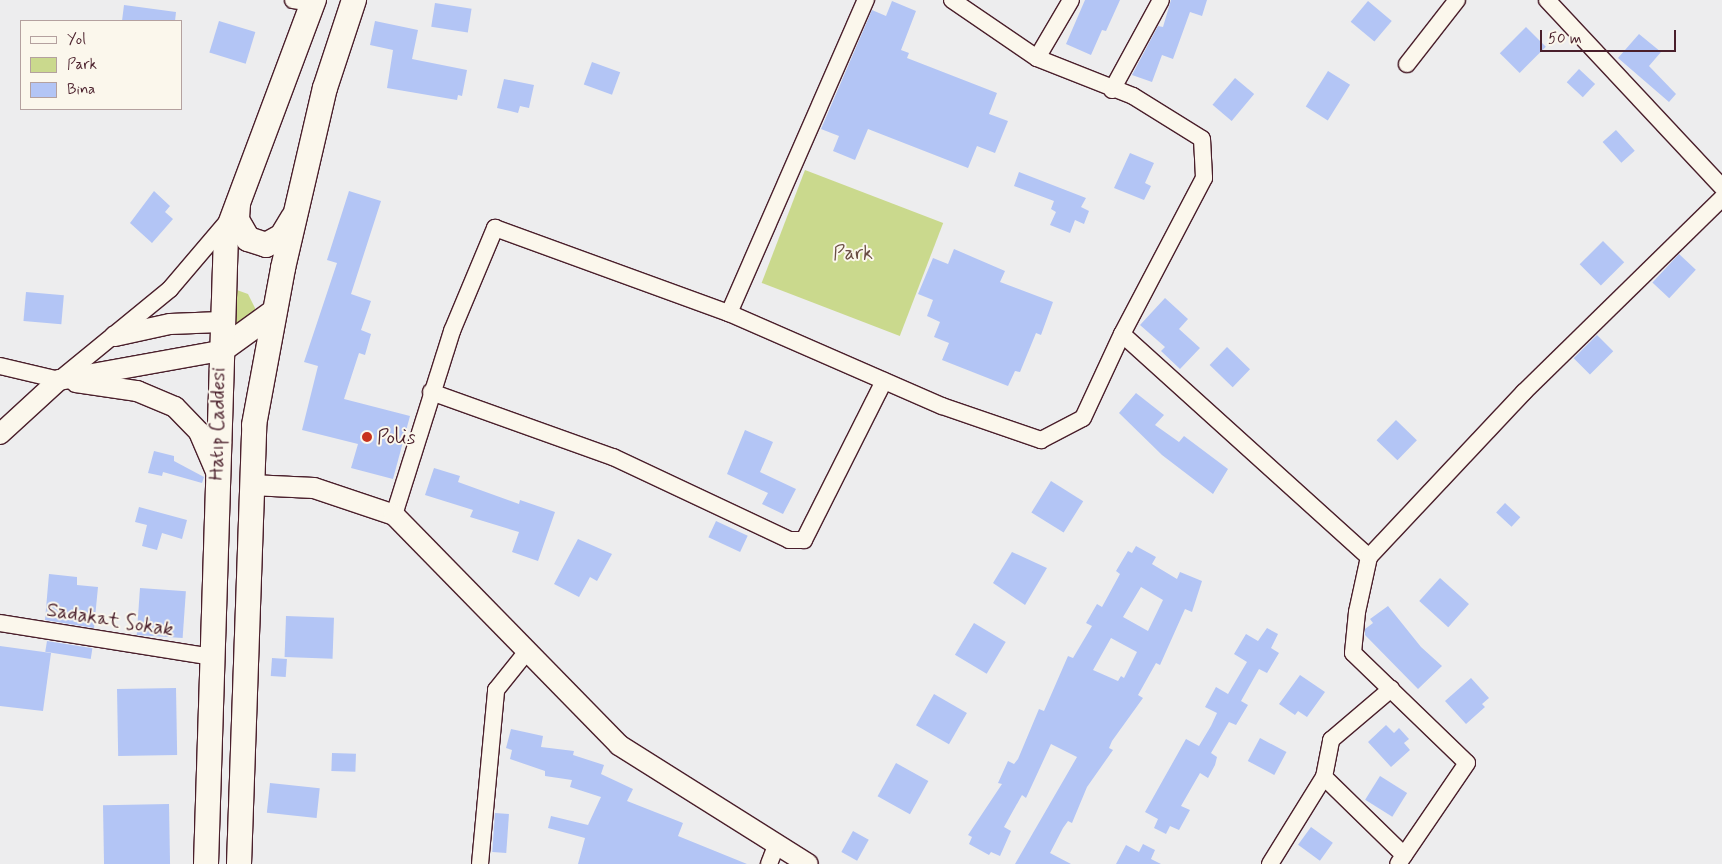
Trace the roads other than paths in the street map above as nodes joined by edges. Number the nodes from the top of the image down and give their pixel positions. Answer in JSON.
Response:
{"nodes":[{"id":1,"x":354,"y":0,"type":"edge"},
{"id":2,"x":866,"y":0,"type":"edge"},
{"id":3,"x":952,"y":0,"type":"edge"},
{"id":4,"x":1071,"y":0,"type":"edge"},
{"id":5,"x":1161,"y":0,"type":"edge"},
{"id":6,"x":1457,"y":0,"type":"edge"},
{"id":7,"x":1547,"y":0,"type":"edge"},
{"id":8,"x":307,"y":1,"type":"edge"},
{"id":9,"x":1037,"y":58,"type":"junction"},
{"id":10,"x":1407,"y":64,"type":"dead end"},
{"id":11,"x":1112,"y":90,"type":"junction"},
{"id":12,"x":1722,"y":187,"type":"edge"},
{"id":13,"x":1722,"y":198,"type":"edge"},
{"id":14,"x":235,"y":206,"type":"junction"},
{"id":15,"x":296,"y":214,"type":"junction"},
{"id":16,"x":274,"y":312,"type":"junction"},
{"id":17,"x":729,"y":313,"type":"junction"},
{"id":18,"x":221,"y":322,"type":"junction"},
{"id":19,"x":1122,"y":334,"type":"junction"},
{"id":20,"x":115,"y":336,"type":"junction"},
{"id":21,"x":220,"y":351,"type":"junction"},
{"id":22,"x":0,"y":366,"type":"edge"},
{"id":23,"x":59,"y":380,"type":"junction"},
{"id":24,"x":884,"y":381,"type":"junction"},
{"id":25,"x":431,"y":392,"type":"junction"},
{"id":26,"x":0,"y":434,"type":"edge"},
{"id":27,"x":217,"y":474,"type":"junction"},
{"id":28,"x":251,"y":484,"type":"junction"},
{"id":29,"x":394,"y":515,"type":"junction"},
{"id":30,"x":1369,"y":557,"type":"junction"},
{"id":31,"x":0,"y":623,"type":"edge"},
{"id":32,"x":528,"y":650,"type":"junction"},
{"id":33,"x":213,"y":657,"type":"junction"},
{"id":34,"x":1391,"y":689,"type":"junction"},
{"id":35,"x":1324,"y":777,"type":"junction"},
{"id":36,"x":776,"y":846,"type":"junction"},
{"id":37,"x":1401,"y":859,"type":"edge"},
{"id":38,"x":206,"y":864,"type":"edge"},
{"id":39,"x":239,"y":864,"type":"edge"},
{"id":40,"x":480,"y":864,"type":"edge"},
{"id":41,"x":769,"y":864,"type":"edge"},
{"id":42,"x":808,"y":864,"type":"edge"},
{"id":43,"x":1270,"y":864,"type":"edge"}],
"edges":[{"from":1,"to":15,"type":"main road","name":"Hatıp Caddesi"},
{"from":2,"to":17,"type":"street"},
{"from":3,"to":9,"type":"street"},
{"from":4,"to":9,"type":"street"},
{"from":5,"to":11,"type":"street"},
{"from":6,"to":10,"type":"street"},
{"from":7,"to":12,"type":"street"},
{"from":8,"to":14,"type":"main road","name":"Hatıp Caddesi"},
{"from":9,"to":11,"type":"street"},
{"from":11,"to":19,"type":"street"},
{"from":13,"to":30,"type":"street"},
{"from":14,"to":15,"type":"main road"},
{"from":14,"to":18,"type":"main road","name":"Hatıp Caddesi"},
{"from":14,"to":20,"type":"street"},
{"from":15,"to":16,"type":"main road","name":"Hatıp Caddesi"},
{"from":16,"to":21,"type":"main road"},
{"from":16,"to":28,"type":"main road","name":"Hatıp Caddesi"},
{"from":17,"to":24,"type":"street"},
{"from":17,"to":25,"type":"street"},
{"from":18,"to":20,"type":"street"},
{"from":18,"to":21,"type":"main road","name":"Hatıp Caddesi"},
{"from":19,"to":24,"type":"street"},
{"from":19,"to":30,"type":"street"},
{"from":20,"to":23,"type":"street"},
{"from":21,"to":23,"type":"street"},
{"from":21,"to":27,"type":"main road","name":"Hatıp Caddesi"},
{"from":22,"to":23,"type":"street"},
{"from":23,"to":26,"type":"street"},
{"from":23,"to":27,"type":"street"},
{"from":24,"to":25,"type":"street"},
{"from":25,"to":29,"type":"street"},
{"from":27,"to":33,"type":"main road","name":"Hatıp Caddesi"},
{"from":28,"to":29,"type":"street"},
{"from":28,"to":39,"type":"main road","name":"Hatıp Caddesi"},
{"from":29,"to":32,"type":"street"},
{"from":30,"to":34,"type":"street"},
{"from":31,"to":33,"type":"street","name":"Sadakat Sokak"},
{"from":32,"to":36,"type":"street"},
{"from":32,"to":40,"type":"street"},
{"from":33,"to":38,"type":"main road","name":"Hatıp Caddesi"},
{"from":34,"to":35,"type":"street"},
{"from":34,"to":37,"type":"street"},
{"from":35,"to":37,"type":"street"},
{"from":35,"to":43,"type":"street"},
{"from":36,"to":41,"type":"street"},
{"from":36,"to":42,"type":"street"}]}
